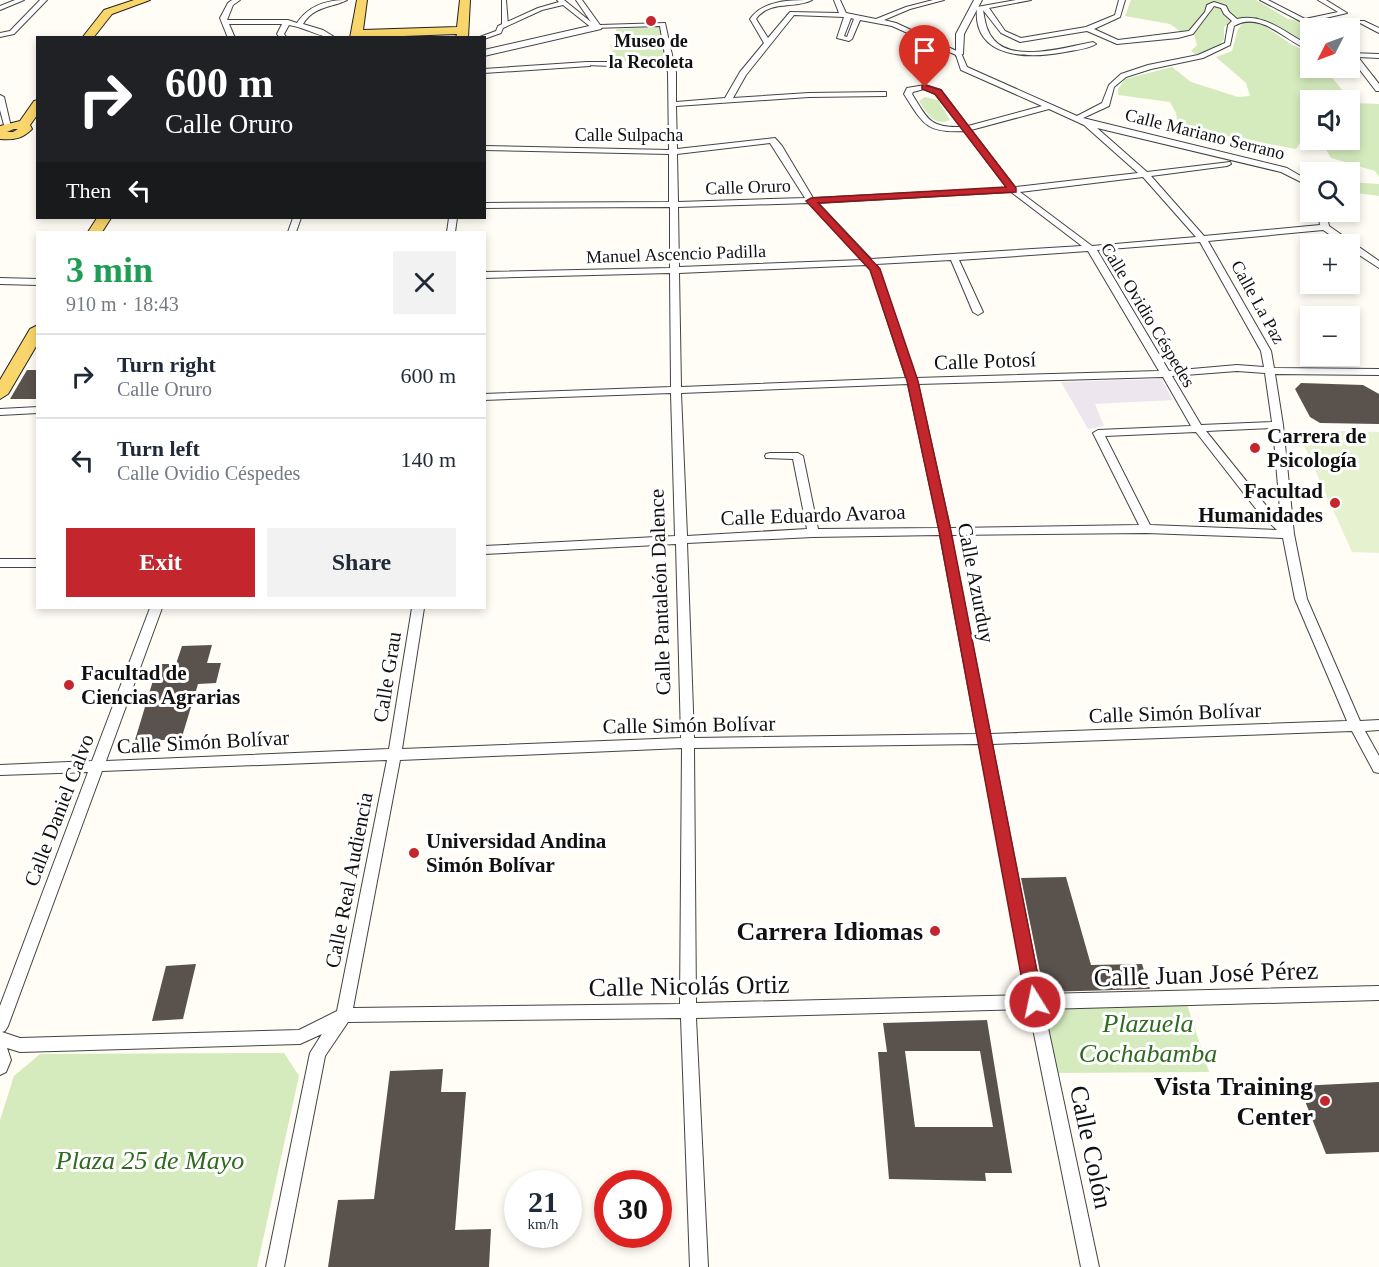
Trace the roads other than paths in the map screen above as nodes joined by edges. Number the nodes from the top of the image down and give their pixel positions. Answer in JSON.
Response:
{"nodes":[{"id":1,"x":21,"y":0,"type":"edge"},
{"id":2,"x":44,"y":0,"type":"edge"},
{"id":3,"x":145,"y":0,"type":"edge"},
{"id":4,"x":237,"y":0,"type":"edge"},
{"id":5,"x":344,"y":0,"type":"edge"},
{"id":6,"x":362,"y":0,"type":"edge"},
{"id":7,"x":465,"y":0,"type":"edge"},
{"id":8,"x":504,"y":0,"type":"edge"},
{"id":9,"x":579,"y":0,"type":"edge"},
{"id":10,"x":809,"y":0,"type":"edge"},
{"id":11,"x":837,"y":0,"type":"edge"},
{"id":12,"x":941,"y":0,"type":"edge"},
{"id":13,"x":1028,"y":0,"type":"edge"},
{"id":14,"x":1122,"y":0,"type":"edge"},
{"id":15,"x":1263,"y":0,"type":"edge"},
{"id":16,"x":1321,"y":0,"type":"edge"},
{"id":17,"x":230,"y":2,"type":"edge"},
{"id":18,"x":562,"y":2,"type":"edge"},
{"id":19,"x":923,"y":6,"type":"junction"},
{"id":20,"x":979,"y":6,"type":"edge"},
{"id":21,"x":0,"y":8,"type":"edge"},
{"id":22,"x":845,"y":15,"type":"junction"},
{"id":23,"x":858,"y":18,"type":"junction"},
{"id":24,"x":876,"y":21,"type":"junction"},
{"id":25,"x":1236,"y":21,"type":"junction"},
{"id":26,"x":225,"y":22,"type":"junction"},
{"id":27,"x":288,"y":22,"type":"junction"},
{"id":28,"x":886,"y":22,"type":"junction"},
{"id":29,"x":1362,"y":22,"type":"dead end"},
{"id":30,"x":300,"y":24,"type":"junction"},
{"id":31,"x":505,"y":25,"type":"junction"},
{"id":32,"x":596,"y":27,"type":"junction"},
{"id":33,"x":1088,"y":29,"type":"junction"},
{"id":34,"x":1379,"y":31,"type":"edge"},
{"id":35,"x":463,"y":34,"type":"edge"},
{"id":36,"x":0,"y":35,"type":"edge"},
{"id":37,"x":89,"y":36,"type":"edge"},
{"id":38,"x":231,"y":36,"type":"edge"},
{"id":39,"x":282,"y":36,"type":"edge"},
{"id":40,"x":328,"y":36,"type":"edge"},
{"id":41,"x":356,"y":36,"type":"edge"},
{"id":42,"x":486,"y":36,"type":"edge"},
{"id":43,"x":768,"y":43,"type":"junction"},
{"id":44,"x":1094,"y":44,"type":"dead end"},
{"id":45,"x":1300,"y":45,"type":"edge"},
{"id":46,"x":486,"y":53,"type":"edge"},
{"id":47,"x":959,"y":54,"type":"junction"},
{"id":48,"x":1360,"y":55,"type":"edge"},
{"id":49,"x":1379,"y":56,"type":"edge"},
{"id":50,"x":587,"y":64,"type":"joint"},
{"id":51,"x":611,"y":64,"type":"dead end"},
{"id":52,"x":1360,"y":66,"type":"edge"},
{"id":53,"x":486,"y":71,"type":"edge"},
{"id":54,"x":1379,"y":89,"type":"edge"},
{"id":55,"x":883,"y":94,"type":"dead end"},
{"id":56,"x":0,"y":97,"type":"edge"},
{"id":57,"x":727,"y":101,"type":"junction"},
{"id":58,"x":673,"y":104,"type":"junction"},
{"id":59,"x":1050,"y":105,"type":"junction"},
{"id":60,"x":36,"y":107,"type":"edge"},
{"id":61,"x":1076,"y":119,"type":"junction"},
{"id":62,"x":1087,"y":123,"type":"junction"},
{"id":63,"x":964,"y":129,"type":"junction"},
{"id":64,"x":3,"y":130,"type":"edge"},
{"id":65,"x":772,"y":140,"type":"joint"},
{"id":66,"x":486,"y":148,"type":"edge"},
{"id":67,"x":673,"y":152,"type":"junction"},
{"id":68,"x":1227,"y":164,"type":"dead end"},
{"id":69,"x":1144,"y":174,"type":"junction"},
{"id":70,"x":1300,"y":178,"type":"edge"},
{"id":71,"x":1013,"y":190,"type":"junction"},
{"id":72,"x":811,"y":201,"type":"junction"},
{"id":73,"x":486,"y":205,"type":"edge"},
{"id":74,"x":673,"y":206,"type":"junction"},
{"id":75,"x":1324,"y":222,"type":"edge"},
{"id":76,"x":1325,"y":227,"type":"junction"},
{"id":77,"x":1203,"y":240,"type":"junction"},
{"id":78,"x":1092,"y":250,"type":"junction"},
{"id":79,"x":954,"y":258,"type":"junction"},
{"id":80,"x":869,"y":264,"type":"junction"},
{"id":81,"x":1379,"y":265,"type":"edge"},
{"id":82,"x":676,"y":271,"type":"junction"},
{"id":83,"x":486,"y":275,"type":"edge"},
{"id":84,"x":0,"y":281,"type":"edge"},
{"id":85,"x":36,"y":282,"type":"edge"},
{"id":86,"x":978,"y":312,"type":"dead end"},
{"id":87,"x":36,"y":332,"type":"edge"},
{"id":88,"x":1271,"y":371,"type":"junction"},
{"id":89,"x":1379,"y":372,"type":"edge"},
{"id":90,"x":1164,"y":374,"type":"junction"},
{"id":91,"x":912,"y":381,"type":"junction"},
{"id":92,"x":676,"y":391,"type":"junction"},
{"id":93,"x":0,"y":394,"type":"edge"},
{"id":94,"x":486,"y":397,"type":"edge"},
{"id":95,"x":36,"y":410,"type":"edge"},
{"id":96,"x":0,"y":412,"type":"edge"},
{"id":97,"x":1278,"y":425,"type":"junction"},
{"id":98,"x":1198,"y":428,"type":"junction"},
{"id":99,"x":770,"y":456,"type":"dead end"},
{"id":100,"x":1146,"y":529,"type":"junction"},
{"id":101,"x":945,"y":531,"type":"junction"},
{"id":102,"x":813,"y":533,"type":"junction"},
{"id":103,"x":1288,"y":534,"type":"junction"},
{"id":104,"x":682,"y":540,"type":"junction"},
{"id":105,"x":486,"y":550,"type":"edge"},
{"id":106,"x":36,"y":562,"type":"edge"},
{"id":107,"x":0,"y":563,"type":"edge"},
{"id":108,"x":156,"y":609,"type":"edge"},
{"id":109,"x":418,"y":609,"type":"edge"},
{"id":110,"x":1379,"y":725,"type":"edge"},
{"id":111,"x":1356,"y":726,"type":"junction"},
{"id":112,"x":986,"y":739,"type":"junction"},
{"id":113,"x":688,"y":743,"type":"junction"},
{"id":114,"x":395,"y":753,"type":"junction"},
{"id":115,"x":98,"y":767,"type":"junction"},
{"id":116,"x":1379,"y":768,"type":"edge"},
{"id":117,"x":0,"y":770,"type":"edge"},
{"id":118,"x":1379,"y":993,"type":"edge"},
{"id":119,"x":1035,"y":1002,"type":"junction"},
{"id":120,"x":688,"y":1011,"type":"junction"},
{"id":121,"x":344,"y":1015,"type":"junction"},
{"id":122,"x":0,"y":1026,"type":"edge"},
{"id":123,"x":0,"y":1039,"type":"edge"},
{"id":124,"x":0,"y":1051,"type":"edge"},
{"id":125,"x":0,"y":1067,"type":"edge"},
{"id":126,"x":275,"y":1267,"type":"edge"},
{"id":127,"x":699,"y":1267,"type":"edge"},
{"id":128,"x":1090,"y":1267,"type":"edge"}],
"edges":[{"from":1,"to":21,"type":"street"},
{"from":2,"to":36,"type":"street"},
{"from":3,"to":37,"type":"main road"},
{"from":4,"to":17,"type":"street"},
{"from":5,"to":30,"type":"street"},
{"from":6,"to":41,"type":"main road"},
{"from":7,"to":35,"type":"main road"},
{"from":8,"to":31,"type":"street"},
{"from":9,"to":32,"type":"street"},
{"from":10,"to":43,"type":"street"},
{"from":11,"to":22,"type":"street"},
{"from":12,"to":19,"type":"street"},
{"from":13,"to":20,"type":"street"},
{"from":14,"to":33,"type":"street"},
{"from":15,"to":16,"type":"street"},
{"from":17,"to":26,"type":"street"},
{"from":18,"to":31,"type":"street"},
{"from":18,"to":32,"type":"street"},
{"from":19,"to":24,"type":"street"},
{"from":19,"to":28,"type":"street"},
{"from":20,"to":33,"type":"street"},
{"from":20,"to":44,"type":"street"},
{"from":20,"to":47,"type":"street"},
{"from":22,"to":23,"type":"street","name":"Calle La Paz"},
{"from":22,"to":23,"type":"street"},
{"from":22,"to":43,"type":"street","name":"Calle La Paz"},
{"from":23,"to":24,"type":"street","name":"Calle La Paz"},
{"from":24,"to":28,"type":"street","name":"Calle La Paz"},
{"from":25,"to":33,"type":"street"},
{"from":25,"to":45,"type":"street"},
{"from":25,"to":61,"type":"street"},
{"from":26,"to":27,"type":"street"},
{"from":26,"to":38,"type":"street"},
{"from":27,"to":30,"type":"street"},
{"from":27,"to":39,"type":"street"},
{"from":28,"to":47,"type":"street","name":"Calle La Paz"},
{"from":29,"to":34,"type":"street"},
{"from":30,"to":40,"type":"street"},
{"from":31,"to":42,"type":"street"},
{"from":32,"to":46,"type":"street"},
{"from":32,"to":58,"type":"street","name":"Calle Pantaleón Dalence"},
{"from":35,"to":41,"type":"main road"},
{"from":43,"to":57,"type":"street"},
{"from":47,"to":59,"type":"street","name":"Calle La Paz"},
{"from":48,"to":49,"type":"street"},
{"from":50,"to":51,"type":"street"},
{"from":50,"to":53,"type":"street"},
{"from":52,"to":54,"type":"street"},
{"from":55,"to":57,"type":"street"},
{"from":56,"to":64,"type":"street"},
{"from":57,"to":58,"type":"street"},
{"from":58,"to":67,"type":"street","name":"Calle Pantaleón Dalence"},
{"from":59,"to":61,"type":"street","name":"Calle La Paz"},
{"from":59,"to":63,"type":"street"},
{"from":60,"to":64,"type":"main road"},
{"from":61,"to":62,"type":"street","name":"Calle La Paz"},
{"from":62,"to":69,"type":"street","name":"Calle La Paz"},
{"from":62,"to":70,"type":"street","name":"Calle Mariano Serrano"},
{"from":63,"to":63,"type":"street","name":"Calle Ovidio Céspedes"},
{"from":63,"to":71,"type":"street","name":"Calle Ovidio Céspedes"},
{"from":65,"to":67,"type":"street","name":"Calle Sulpacha"},
{"from":65,"to":72,"type":"street","name":"Calle Azurduy"},
{"from":66,"to":67,"type":"street","name":"Calle Sulpacha"},
{"from":67,"to":74,"type":"street","name":"Calle Pantaleón Dalence"},
{"from":68,"to":69,"type":"street","name":"Calle Oruro"},
{"from":69,"to":71,"type":"street","name":"Calle Oruro"},
{"from":69,"to":77,"type":"street","name":"Calle La Paz"},
{"from":71,"to":72,"type":"street","name":"Calle Oruro"},
{"from":71,"to":78,"type":"street","name":"Calle Ovidio Céspedes"},
{"from":72,"to":74,"type":"street","name":"Calle Oruro"},
{"from":72,"to":80,"type":"street","name":"Calle Azurduy"},
{"from":73,"to":74,"type":"street","name":"Calle Oruro"},
{"from":74,"to":82,"type":"street","name":"Calle Pantaleón Dalence"},
{"from":75,"to":76,"type":"street"},
{"from":76,"to":77,"type":"street"},
{"from":76,"to":81,"type":"street"},
{"from":77,"to":78,"type":"street","name":"Manuel Ascencio Padilla"},
{"from":77,"to":88,"type":"street","name":"Calle La Paz"},
{"from":78,"to":79,"type":"street","name":"Manuel Ascencio Padilla"},
{"from":78,"to":90,"type":"street","name":"Calle Ovidio Céspedes"},
{"from":79,"to":80,"type":"street","name":"Manuel Ascencio Padilla"},
{"from":79,"to":86,"type":"street"},
{"from":80,"to":82,"type":"street","name":"Manuel Ascencio Padilla"},
{"from":80,"to":91,"type":"street","name":"Calle Azurduy"},
{"from":82,"to":83,"type":"street","name":"Manuel Ascencio Padilla"},
{"from":82,"to":92,"type":"street","name":"Calle Pantaleón Dalence"},
{"from":84,"to":85,"type":"street"},
{"from":87,"to":93,"type":"main road"},
{"from":88,"to":89,"type":"street","name":"Calle Potosí"},
{"from":88,"to":90,"type":"street","name":"Calle Potosí"},
{"from":88,"to":97,"type":"street","name":"Calle La Paz"},
{"from":90,"to":91,"type":"street","name":"Calle Potosí"},
{"from":90,"to":98,"type":"street","name":"Calle Ovidio Céspedes"},
{"from":91,"to":92,"type":"street","name":"Calle Potosí"},
{"from":91,"to":101,"type":"street","name":"Calle Azurduy"},
{"from":92,"to":94,"type":"street","name":"Calle Potosí"},
{"from":92,"to":104,"type":"street","name":"Calle Pantaleón Dalence"},
{"from":95,"to":96,"type":"street"},
{"from":97,"to":98,"type":"street"},
{"from":97,"to":103,"type":"street","name":"Calle La Paz"},
{"from":98,"to":100,"type":"street"},
{"from":98,"to":103,"type":"street","name":"Calle Ovidio Céspedes"},
{"from":99,"to":102,"type":"street"},
{"from":100,"to":101,"type":"street","name":"Calle Eduardo Avaroa"},
{"from":100,"to":103,"type":"street","name":"Calle Eduardo Avaroa"},
{"from":101,"to":102,"type":"street","name":"Calle Eduardo Avaroa"},
{"from":101,"to":112,"type":"street","name":"Calle Azurduy"},
{"from":102,"to":104,"type":"street","name":"Calle Eduardo Avaroa"},
{"from":103,"to":111,"type":"street","name":"Calle La Paz"},
{"from":104,"to":105,"type":"street","name":"Calle Eduardo Avaroa"},
{"from":104,"to":113,"type":"street","name":"Calle Pantaleón Dalence"},
{"from":106,"to":107,"type":"street"},
{"from":108,"to":115,"type":"street","name":"Calle Daniel Calvo"},
{"from":109,"to":114,"type":"street","name":"Calle Grau"},
{"from":110,"to":111,"type":"street","name":"Calle Simón Bolívar"},
{"from":111,"to":112,"type":"street","name":"Calle Simón Bolívar"},
{"from":111,"to":116,"type":"street","name":"Calle La Paz"},
{"from":112,"to":113,"type":"street","name":"Calle Simón Bolívar"},
{"from":112,"to":119,"type":"street","name":"Calle Azurduy"},
{"from":113,"to":114,"type":"street","name":"Calle Simón Bolívar"},
{"from":113,"to":120,"type":"street","name":"Calle Pantaleón Dalence"},
{"from":114,"to":115,"type":"street","name":"Calle Simón Bolívar"},
{"from":114,"to":121,"type":"street","name":"Calle Real Audiencia"},
{"from":115,"to":117,"type":"street","name":"Calle Simón Bolívar"},
{"from":115,"to":122,"type":"street","name":"Calle Daniel Calvo"},
{"from":118,"to":119,"type":"street","name":"Calle Juan José Pérez"},
{"from":119,"to":120,"type":"street","name":"Calle Nicolás Ortiz"},
{"from":119,"to":128,"type":"street","name":"Calle Colón"},
{"from":120,"to":121,"type":"street","name":"Calle Nicolás Ortiz"},
{"from":120,"to":127,"type":"street","name":"Calle Pantaleón Dalence"},
{"from":121,"to":123,"type":"street"},
{"from":121,"to":126,"type":"street"},
{"from":124,"to":125,"type":"street"}]}
